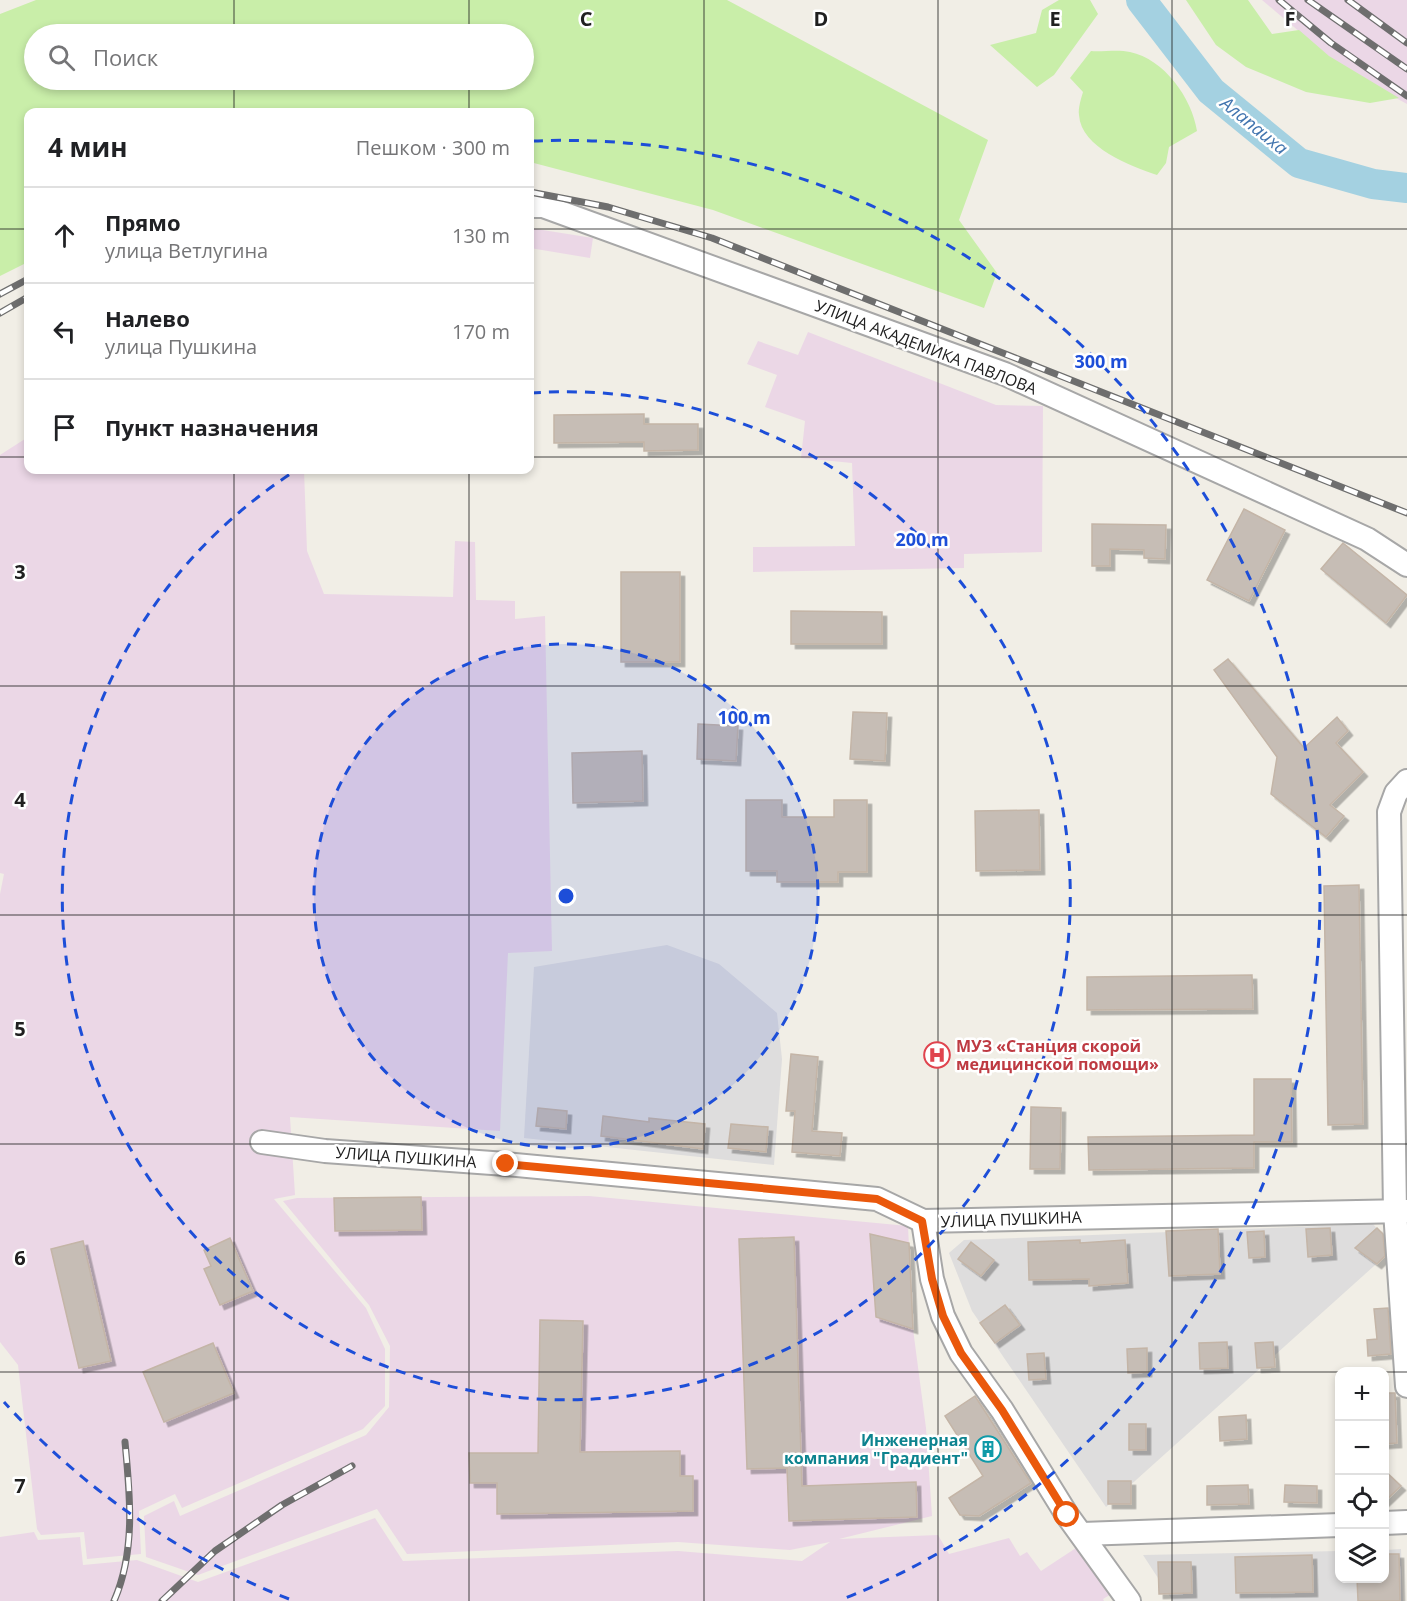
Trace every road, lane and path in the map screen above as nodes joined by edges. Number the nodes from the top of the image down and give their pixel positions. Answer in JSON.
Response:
{"nodes":[{"id":1,"x":534,"y":206,"type":"edge"},
{"id":2,"x":1407,"y":566,"type":"edge"},
{"id":3,"x":1407,"y":781,"type":"edge"},
{"id":4,"x":1400,"y":885,"type":"edge"},
{"id":5,"x":262,"y":1142,"type":"dead end"},
{"id":6,"x":1401,"y":1211,"type":"edge"},
{"id":7,"x":922,"y":1221,"type":"junction"},
{"id":8,"x":1407,"y":1386,"type":"edge"},
{"id":9,"x":1407,"y":1522,"type":"edge"},
{"id":10,"x":1389,"y":1523,"type":"edge"},
{"id":11,"x":1335,"y":1525,"type":"edge"},
{"id":12,"x":1082,"y":1534,"type":"junction"},
{"id":13,"x":1129,"y":1601,"type":"edge"}],
"edges":[{"from":1,"to":2,"type":"street","name":"УЛИЦА АКАДЕМИКА ПАВЛОВА"},
{"from":3,"to":4,"type":"street"},
{"from":4,"to":6,"type":"street"},
{"from":5,"to":7,"type":"street","name":"УЛИЦА ПУШКИНА"},
{"from":6,"to":7,"type":"street","name":"УЛИЦА ПУШКИНА"},
{"from":6,"to":8,"type":"street"},
{"from":7,"to":12,"type":"street"},
{"from":9,"to":10,"type":"street"},
{"from":11,"to":12,"type":"street"},
{"from":12,"to":13,"type":"street"}]}
